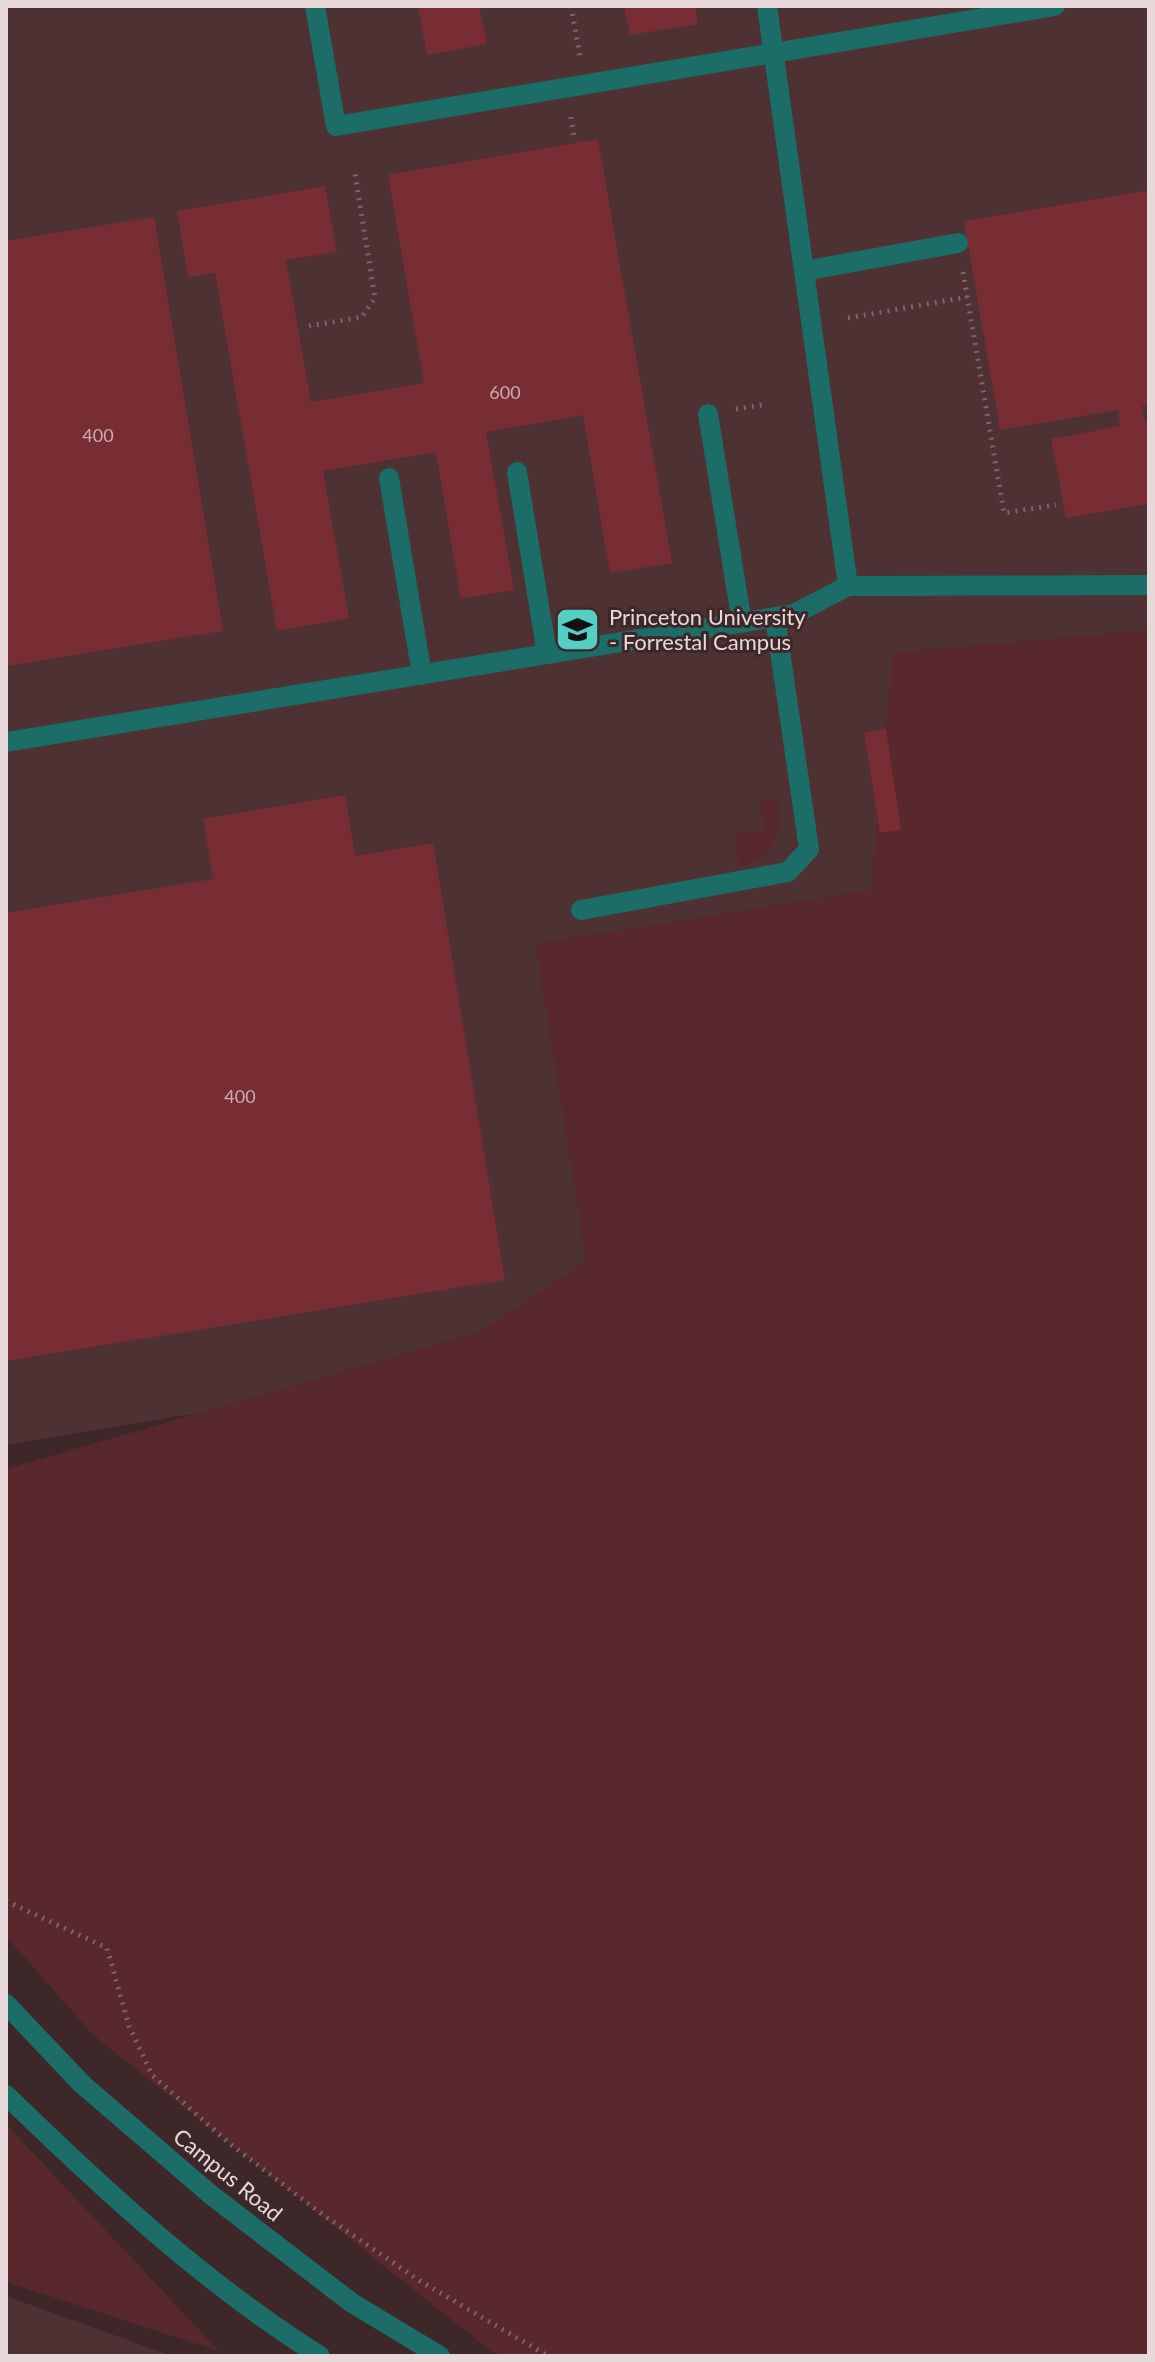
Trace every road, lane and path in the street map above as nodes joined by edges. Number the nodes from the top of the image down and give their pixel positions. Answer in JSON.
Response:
{"nodes":[{"id":1,"x":315,"y":6,"type":"edge"},
{"id":2,"x":571,"y":6,"type":"edge"},
{"id":3,"x":767,"y":6,"type":"edge"},
{"id":4,"x":1055,"y":6,"type":"edge"},
{"id":5,"x":774,"y":53,"type":"junction"},
{"id":6,"x":585,"y":85,"type":"junction"},
{"id":7,"x":355,"y":174,"type":"dead end"},
{"id":8,"x":958,"y":243,"type":"joint"},
{"id":9,"x":804,"y":271,"type":"junction"},
{"id":10,"x":967,"y":297,"type":"junction"},
{"id":11,"x":848,"y":318,"type":"dead end"},
{"id":12,"x":309,"y":326,"type":"dead end"},
{"id":13,"x":708,"y":414,"type":"dead end"},
{"id":14,"x":517,"y":472,"type":"dead end"},
{"id":15,"x":389,"y":478,"type":"dead end"},
{"id":16,"x":1056,"y":505,"type":"dead end"},
{"id":17,"x":1149,"y":585,"type":"edge"},
{"id":18,"x":848,"y":586,"type":"junction"},
{"id":19,"x":775,"y":617,"type":"junction"},
{"id":20,"x":742,"y":623,"type":"junction"},
{"id":21,"x":547,"y":654,"type":"junction"},
{"id":22,"x":422,"y":675,"type":"junction"},
{"id":23,"x":6,"y":742,"type":"edge"},
{"id":24,"x":581,"y":910,"type":"dead end"},
{"id":25,"x":6,"y":1901,"type":"edge"},
{"id":26,"x":6,"y":2004,"type":"edge"},
{"id":27,"x":6,"y":2095,"type":"edge"},
{"id":28,"x":320,"y":2356,"type":"edge"},
{"id":29,"x":440,"y":2356,"type":"edge"},
{"id":30,"x":548,"y":2356,"type":"edge"}],
"edges":[{"from":1,"to":6,"type":"street"},
{"from":2,"to":6,"type":"path"},
{"from":3,"to":5,"type":"street"},
{"from":4,"to":5,"type":"street"},
{"from":5,"to":6,"type":"street"},
{"from":5,"to":9,"type":"street"},
{"from":7,"to":12,"type":"path"},
{"from":8,"to":9,"type":"street"},
{"from":8,"to":10,"type":"path"},
{"from":9,"to":18,"type":"street"},
{"from":10,"to":11,"type":"path"},
{"from":10,"to":16,"type":"path"},
{"from":13,"to":20,"type":"street"},
{"from":14,"to":21,"type":"street"},
{"from":15,"to":22,"type":"street"},
{"from":17,"to":18,"type":"street"},
{"from":18,"to":19,"type":"street"},
{"from":19,"to":20,"type":"street"},
{"from":19,"to":24,"type":"street"},
{"from":20,"to":21,"type":"street"},
{"from":21,"to":22,"type":"street"},
{"from":22,"to":23,"type":"street"},
{"from":25,"to":30,"type":"path"},
{"from":26,"to":29,"type":"street","name":"Campus Road"},
{"from":27,"to":28,"type":"street"}]}
